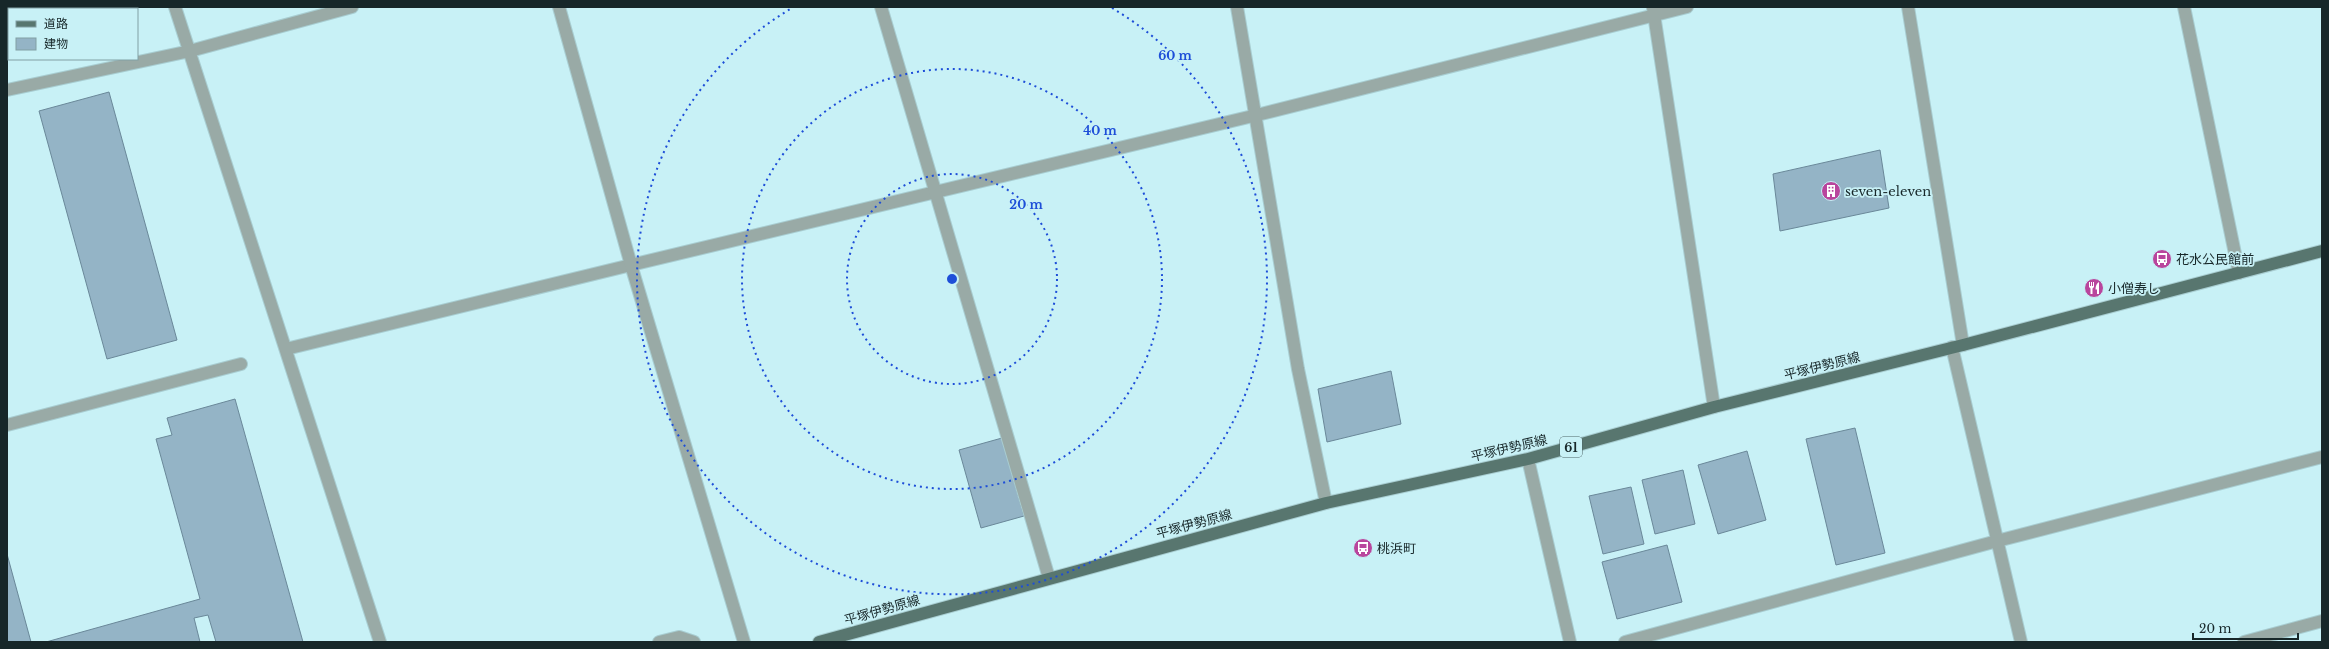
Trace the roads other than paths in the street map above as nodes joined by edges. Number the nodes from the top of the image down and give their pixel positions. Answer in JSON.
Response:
{"nodes":[{"id":1,"x":175,"y":7,"type":"edge"},
{"id":2,"x":352,"y":7,"type":"edge"},
{"id":3,"x":559,"y":7,"type":"edge"},
{"id":4,"x":881,"y":7,"type":"edge"},
{"id":5,"x":1238,"y":7,"type":"edge"},
{"id":6,"x":1687,"y":7,"type":"edge"},
{"id":7,"x":1908,"y":7,"type":"edge"},
{"id":8,"x":2184,"y":7,"type":"edge"},
{"id":9,"x":1653,"y":11,"type":"edge"},
{"id":10,"x":190,"y":51,"type":"junction"},
{"id":11,"x":7,"y":90,"type":"edge"},
{"id":12,"x":1257,"y":115,"type":"junction"},
{"id":13,"x":935,"y":192,"type":"junction"},
{"id":14,"x":2322,"y":251,"type":"edge"},
{"id":15,"x":631,"y":265,"type":"junction"},
{"id":16,"x":2239,"y":273,"type":"junction"},
{"id":17,"x":1957,"y":346,"type":"junction"},
{"id":18,"x":286,"y":349,"type":"junction"},
{"id":19,"x":241,"y":364,"type":"dead end"},
{"id":20,"x":1714,"y":407,"type":"junction"},
{"id":21,"x":7,"y":425,"type":"edge"},
{"id":22,"x":2322,"y":457,"type":"edge"},
{"id":23,"x":1528,"y":459,"type":"junction"},
{"id":24,"x":1326,"y":504,"type":"junction"},
{"id":25,"x":1997,"y":541,"type":"junction"},
{"id":26,"x":1049,"y":578,"type":"junction"},
{"id":27,"x":2322,"y":621,"type":"edge"},
{"id":28,"x":380,"y":642,"type":"edge"},
{"id":29,"x":659,"y":642,"type":"edge"},
{"id":30,"x":694,"y":642,"type":"edge"},
{"id":31,"x":744,"y":642,"type":"edge"},
{"id":32,"x":819,"y":642,"type":"edge"},
{"id":33,"x":1570,"y":642,"type":"edge"},
{"id":34,"x":1625,"y":642,"type":"edge"},
{"id":35,"x":2021,"y":642,"type":"edge"},
{"id":36,"x":2244,"y":642,"type":"edge"}],
"edges":[{"from":1,"to":10,"type":"street"},
{"from":2,"to":10,"type":"street"},
{"from":3,"to":15,"type":"street"},
{"from":4,"to":13,"type":"street"},
{"from":5,"to":12,"type":"street"},
{"from":6,"to":9,"type":"street"},
{"from":7,"to":17,"type":"street"},
{"from":8,"to":16,"type":"street"},
{"from":9,"to":12,"type":"street"},
{"from":9,"to":20,"type":"street"},
{"from":10,"to":11,"type":"street"},
{"from":10,"to":18,"type":"street"},
{"from":12,"to":13,"type":"street"},
{"from":12,"to":24,"type":"street"},
{"from":13,"to":15,"type":"street"},
{"from":13,"to":26,"type":"street"},
{"from":14,"to":16,"type":"main road","name":"平塚伊勢原線","number":"61"},
{"from":15,"to":18,"type":"street"},
{"from":15,"to":31,"type":"street"},
{"from":16,"to":17,"type":"main road","name":"平塚伊勢原線","number":"61"},
{"from":17,"to":20,"type":"main road","name":"平塚伊勢原線","number":"61"},
{"from":17,"to":25,"type":"street"},
{"from":18,"to":28,"type":"street"},
{"from":19,"to":21,"type":"street"},
{"from":20,"to":23,"type":"main road","name":"平塚伊勢原線","number":"61"},
{"from":22,"to":25,"type":"street"},
{"from":23,"to":24,"type":"main road","name":"平塚伊勢原線","number":"61"},
{"from":23,"to":33,"type":"street"},
{"from":24,"to":26,"type":"main road","name":"平塚伊勢原線","number":"61"},
{"from":25,"to":34,"type":"street"},
{"from":25,"to":35,"type":"street"},
{"from":26,"to":32,"type":"main road","name":"平塚伊勢原線","number":"61"},
{"from":27,"to":36,"type":"street"},
{"from":29,"to":30,"type":"street"}]}
